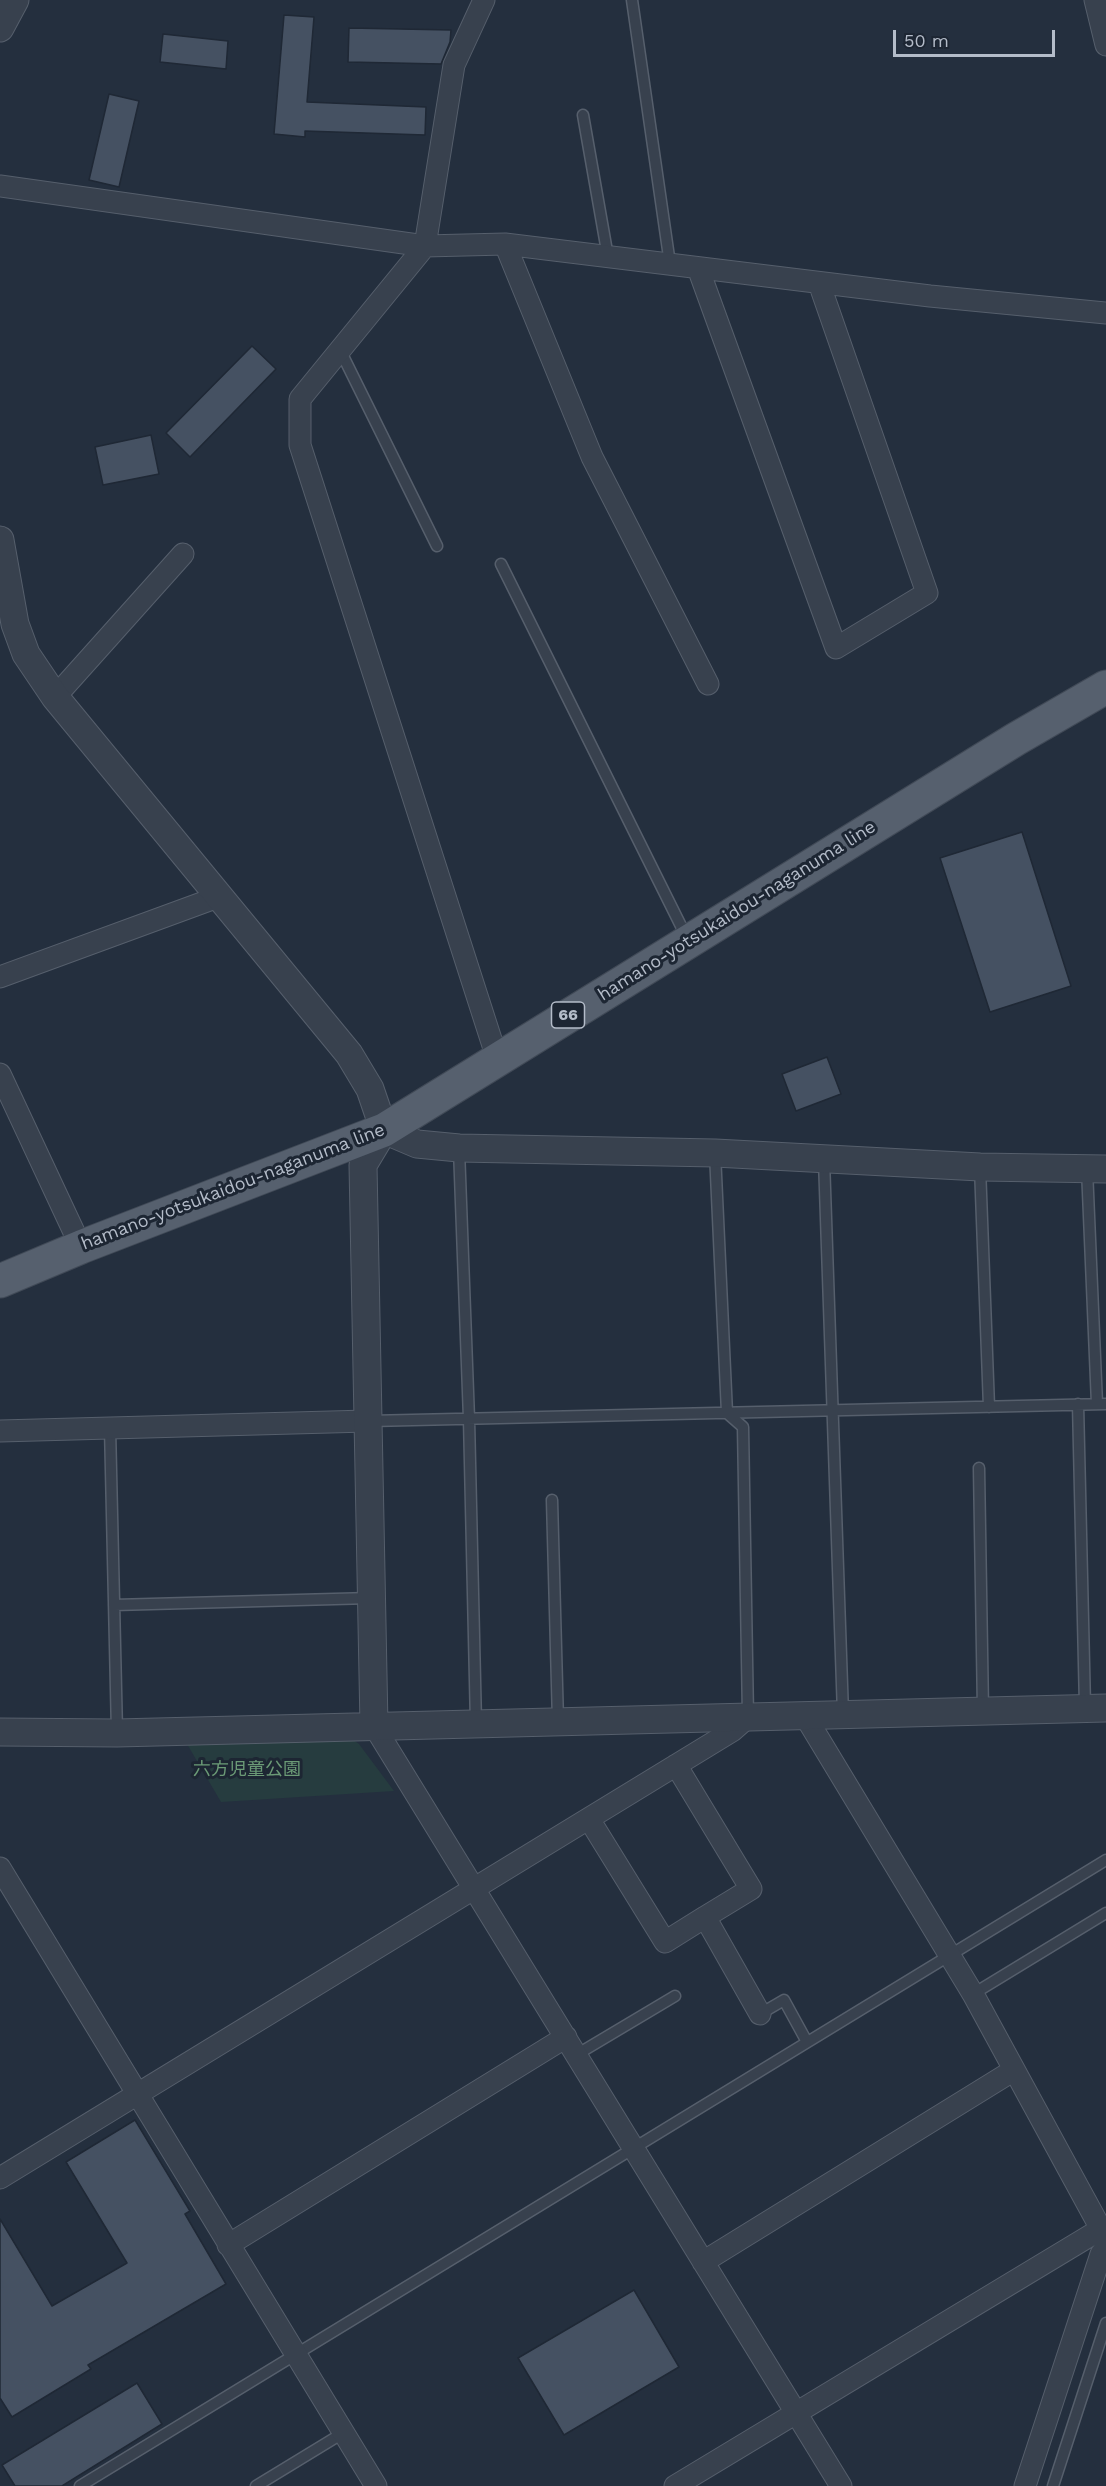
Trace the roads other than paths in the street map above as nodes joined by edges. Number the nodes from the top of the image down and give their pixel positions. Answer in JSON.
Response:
{"nodes":[{"id":1,"x":15,"y":0,"type":"edge"},
{"id":2,"x":484,"y":0,"type":"edge"},
{"id":3,"x":632,"y":0,"type":"edge"},
{"id":4,"x":1095,"y":0,"type":"edge"},
{"id":5,"x":0,"y":28,"type":"edge"},
{"id":6,"x":1106,"y":45,"type":"edge"},
{"id":7,"x":583,"y":115,"type":"dead end"},
{"id":8,"x":0,"y":186,"type":"edge"},
{"id":9,"x":505,"y":244,"type":"junction"},
{"id":10,"x":425,"y":246,"type":"junction"},
{"id":11,"x":608,"y":257,"type":"junction"},
{"id":12,"x":670,"y":264,"type":"junction"},
{"id":13,"x":698,"y":268,"type":"junction"},
{"id":14,"x":819,"y":283,"type":"junction"},
{"id":15,"x":1106,"y":313,"type":"edge"},
{"id":16,"x":340,"y":350,"type":"junction"},
{"id":17,"x":0,"y":540,"type":"edge"},
{"id":18,"x":437,"y":546,"type":"dead end"},
{"id":19,"x":183,"y":554,"type":"dead end"},
{"id":20,"x":501,"y":564,"type":"dead end"},
{"id":21,"x":708,"y":684,"type":"dead end"},
{"id":22,"x":1106,"y":687,"type":"edge"},
{"id":23,"x":55,"y":697,"type":"junction"},
{"id":24,"x":218,"y":897,"type":"junction"},
{"id":25,"x":689,"y":940,"type":"junction"},
{"id":26,"x":0,"y":977,"type":"edge"},
{"id":27,"x":497,"y":1058,"type":"junction"},
{"id":28,"x":0,"y":1074,"type":"edge"},
{"id":29,"x":384,"y":1130,"type":"junction"},
{"id":30,"x":459,"y":1148,"type":"junction"},
{"id":31,"x":715,"y":1153,"type":"junction"},
{"id":32,"x":824,"y":1159,"type":"junction"},
{"id":33,"x":980,"y":1167,"type":"junction"},
{"id":34,"x":1097,"y":1169,"type":"edge"},
{"id":35,"x":81,"y":1247,"type":"junction"},
{"id":36,"x":0,"y":1281,"type":"edge"},
{"id":37,"x":1078,"y":1404,"type":"junction"},
{"id":38,"x":1101,"y":1404,"type":"edge"},
{"id":39,"x":989,"y":1407,"type":"junction"},
{"id":40,"x":834,"y":1410,"type":"junction"},
{"id":41,"x":727,"y":1413,"type":"junction"},
{"id":42,"x":469,"y":1419,"type":"junction"},
{"id":43,"x":367,"y":1421,"type":"junction"},
{"id":44,"x":110,"y":1427,"type":"junction"},
{"id":45,"x":0,"y":1431,"type":"edge"},
{"id":46,"x":979,"y":1468,"type":"dead end"},
{"id":47,"x":552,"y":1500,"type":"dead end"},
{"id":48,"x":371,"y":1599,"type":"junction"},
{"id":49,"x":114,"y":1605,"type":"junction"},
{"id":50,"x":1095,"y":1709,"type":"edge"},
{"id":51,"x":983,"y":1711,"type":"junction"},
{"id":52,"x":843,"y":1715,"type":"junction"},
{"id":53,"x":805,"y":1716,"type":"junction"},
{"id":54,"x":748,"y":1717,"type":"junction"},
{"id":55,"x":558,"y":1722,"type":"junction"},
{"id":56,"x":476,"y":1724,"type":"junction"},
{"id":57,"x":374,"y":1726,"type":"junction"},
{"id":58,"x":0,"y":1732,"type":"edge"},
{"id":59,"x":117,"y":1732,"type":"junction"},
{"id":60,"x":676,"y":1766,"type":"junction"},
{"id":61,"x":588,"y":1819,"type":"junction"},
{"id":62,"x":1106,"y":1860,"type":"edge"},
{"id":63,"x":0,"y":1868,"type":"edge"},
{"id":64,"x":474,"y":1888,"type":"junction"},
{"id":65,"x":1106,"y":1913,"type":"edge"},
{"id":66,"x":705,"y":1917,"type":"junction"},
{"id":67,"x":950,"y":1955,"type":"junction"},
{"id":68,"x":974,"y":1994,"type":"junction"},
{"id":69,"x":675,"y":1996,"type":"dead end"},
{"id":70,"x":760,"y":2014,"type":"joint"},
{"id":71,"x":807,"y":2042,"type":"junction"},
{"id":72,"x":571,"y":2046,"type":"junction"},
{"id":73,"x":1014,"y":2070,"type":"junction"},
{"id":74,"x":136,"y":2095,"type":"junction"},
{"id":75,"x":634,"y":2148,"type":"junction"},
{"id":76,"x":0,"y":2178,"type":"edge"},
{"id":77,"x":1104,"y":2235,"type":"edge"},
{"id":78,"x":228,"y":2245,"type":"junction"},
{"id":79,"x":704,"y":2262,"type":"junction"},
{"id":80,"x":1106,"y":2323,"type":"edge"},
{"id":81,"x":296,"y":2355,"type":"junction"},
{"id":82,"x":796,"y":2412,"type":"junction"},
{"id":83,"x":343,"y":2433,"type":"junction"},
{"id":84,"x":80,"y":2486,"type":"edge"},
{"id":85,"x":256,"y":2486,"type":"edge"},
{"id":86,"x":376,"y":2486,"type":"edge"},
{"id":87,"x":675,"y":2486,"type":"edge"},
{"id":88,"x":841,"y":2486,"type":"edge"},
{"id":89,"x":1025,"y":2486,"type":"edge"},
{"id":90,"x":1053,"y":2486,"type":"edge"}],
"edges":[{"from":1,"to":5,"type":"street"},
{"from":2,"to":10,"type":"street"},
{"from":3,"to":12,"type":"lane"},
{"from":4,"to":6,"type":"street"},
{"from":7,"to":11,"type":"lane"},
{"from":8,"to":10,"type":"street"},
{"from":9,"to":10,"type":"street"},
{"from":9,"to":11,"type":"street"},
{"from":9,"to":21,"type":"street"},
{"from":10,"to":16,"type":"street"},
{"from":11,"to":12,"type":"street"},
{"from":12,"to":13,"type":"street"},
{"from":13,"to":14,"type":"street"},
{"from":13,"to":14,"type":"street"},
{"from":14,"to":15,"type":"street"},
{"from":16,"to":18,"type":"lane"},
{"from":16,"to":27,"type":"street"},
{"from":17,"to":23,"type":"street"},
{"from":19,"to":23,"type":"street"},
{"from":20,"to":25,"type":"lane"},
{"from":22,"to":25,"type":"main road","name":"hamano-yotsukaidou-naganuma line","number":"66"},
{"from":23,"to":24,"type":"street"},
{"from":24,"to":26,"type":"street"},
{"from":24,"to":29,"type":"street"},
{"from":25,"to":27,"type":"main road","name":"hamano-yotsukaidou-naganuma line","number":"66"},
{"from":27,"to":29,"type":"main road","name":"hamano-yotsukaidou-naganuma line","number":"66"},
{"from":28,"to":35,"type":"street"},
{"from":29,"to":30,"type":"street"},
{"from":29,"to":35,"type":"main road","name":"hamano-yotsukaidou-naganuma line","number":"66"},
{"from":29,"to":43,"type":"street"},
{"from":30,"to":31,"type":"street"},
{"from":30,"to":42,"type":"lane"},
{"from":31,"to":32,"type":"street"},
{"from":31,"to":41,"type":"lane"},
{"from":32,"to":33,"type":"street"},
{"from":32,"to":40,"type":"lane"},
{"from":33,"to":34,"type":"street"},
{"from":33,"to":39,"type":"lane"},
{"from":34,"to":38,"type":"lane"},
{"from":35,"to":36,"type":"main road","name":"hamano-yotsukaidou-naganuma line","number":"66"},
{"from":37,"to":38,"type":"lane"},
{"from":37,"to":39,"type":"lane"},
{"from":37,"to":50,"type":"lane"},
{"from":39,"to":40,"type":"lane"},
{"from":40,"to":41,"type":"lane"},
{"from":40,"to":52,"type":"lane"},
{"from":41,"to":42,"type":"lane"},
{"from":41,"to":54,"type":"lane"},
{"from":42,"to":43,"type":"lane"},
{"from":42,"to":56,"type":"lane"},
{"from":43,"to":44,"type":"street"},
{"from":43,"to":48,"type":"street"},
{"from":44,"to":45,"type":"street"},
{"from":44,"to":49,"type":"lane"},
{"from":46,"to":51,"type":"lane"},
{"from":47,"to":55,"type":"lane"},
{"from":48,"to":49,"type":"lane"},
{"from":48,"to":57,"type":"street"},
{"from":49,"to":59,"type":"lane"},
{"from":50,"to":51,"type":"street"},
{"from":51,"to":52,"type":"street"},
{"from":52,"to":53,"type":"street"},
{"from":53,"to":54,"type":"street"},
{"from":53,"to":67,"type":"street"},
{"from":54,"to":55,"type":"street"},
{"from":54,"to":60,"type":"street"},
{"from":55,"to":56,"type":"street"},
{"from":56,"to":57,"type":"street"},
{"from":57,"to":59,"type":"street"},
{"from":57,"to":64,"type":"street"},
{"from":58,"to":59,"type":"street"},
{"from":60,"to":61,"type":"street"},
{"from":60,"to":66,"type":"street"},
{"from":61,"to":64,"type":"street"},
{"from":61,"to":66,"type":"street"},
{"from":62,"to":67,"type":"lane"},
{"from":63,"to":74,"type":"street"},
{"from":64,"to":72,"type":"street"},
{"from":64,"to":74,"type":"street"},
{"from":65,"to":68,"type":"lane"},
{"from":66,"to":70,"type":"street"},
{"from":67,"to":68,"type":"street"},
{"from":67,"to":71,"type":"lane"},
{"from":68,"to":73,"type":"street"},
{"from":69,"to":72,"type":"lane"},
{"from":70,"to":71,"type":"lane"},
{"from":71,"to":75,"type":"lane"},
{"from":72,"to":75,"type":"street"},
{"from":72,"to":78,"type":"street"},
{"from":73,"to":77,"type":"street"},
{"from":73,"to":79,"type":"street"},
{"from":74,"to":76,"type":"street"},
{"from":74,"to":78,"type":"street"},
{"from":75,"to":79,"type":"street"},
{"from":75,"to":81,"type":"lane"},
{"from":77,"to":82,"type":"street"},
{"from":77,"to":89,"type":"street"},
{"from":78,"to":81,"type":"street"},
{"from":79,"to":82,"type":"street"},
{"from":80,"to":90,"type":"lane"},
{"from":81,"to":83,"type":"street"},
{"from":81,"to":84,"type":"lane"},
{"from":82,"to":87,"type":"street"},
{"from":82,"to":88,"type":"street"},
{"from":83,"to":85,"type":"lane"},
{"from":83,"to":86,"type":"street"}]}
